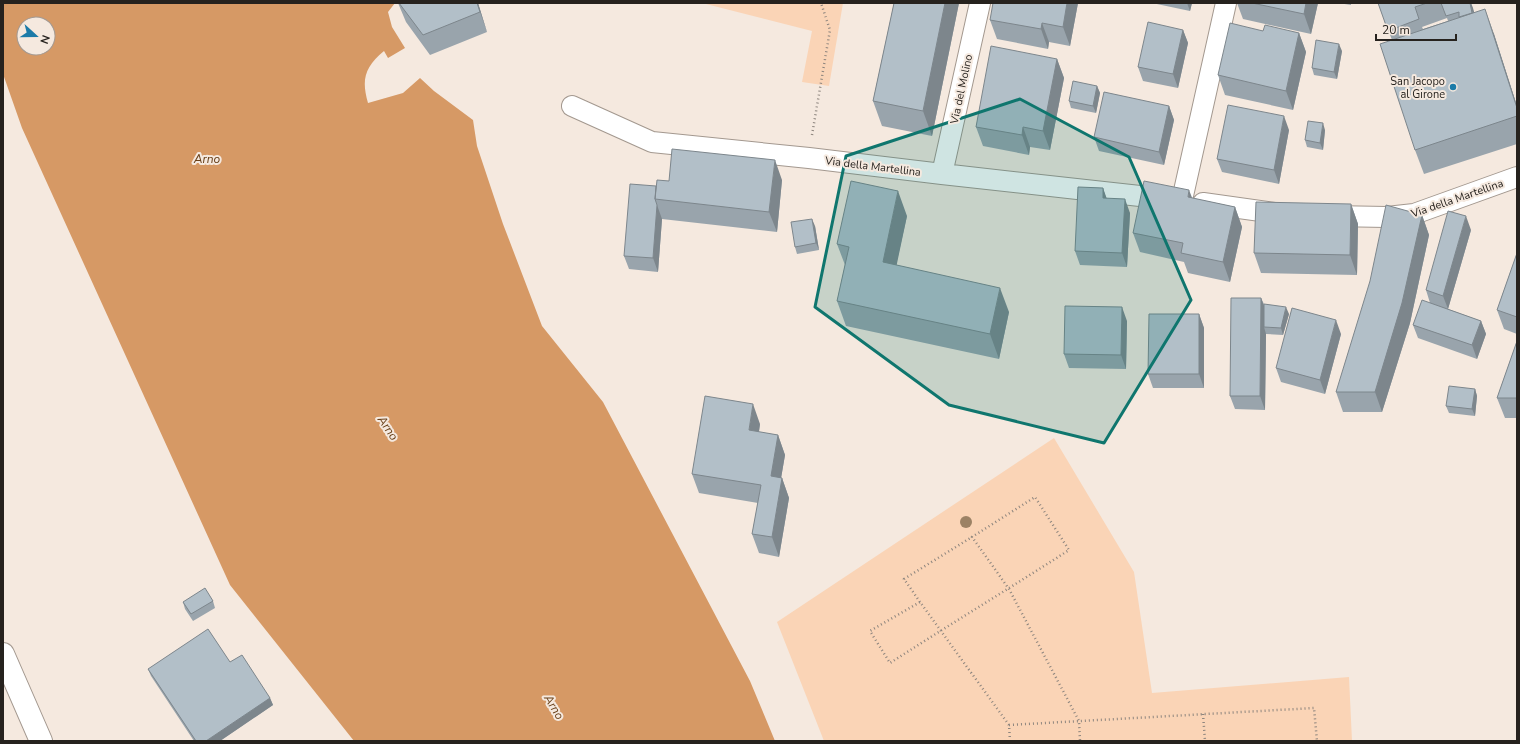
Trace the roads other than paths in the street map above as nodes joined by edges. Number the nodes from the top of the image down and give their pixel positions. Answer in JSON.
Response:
{"nodes":[{"id":1,"x":980,"y":3,"type":"edge"},
{"id":2,"x":1226,"y":3,"type":"edge"},
{"id":3,"x":572,"y":106,"type":"dead end"},
{"id":4,"x":942,"y":174,"type":"junction"},
{"id":5,"x":1517,"y":177,"type":"edge"},
{"id":6,"x":1182,"y":200,"type":"junction"},
{"id":7,"x":3,"y":654,"type":"edge"},
{"id":8,"x":41,"y":741,"type":"edge"}],
"edges":[{"from":1,"to":4,"type":"street","name":"Via del Molino"},
{"from":2,"to":6,"type":"street"},
{"from":3,"to":4,"type":"street","name":"Via della Martellina"},
{"from":4,"to":6,"type":"street","name":"Via della Martellina"},
{"from":5,"to":6,"type":"street","name":"Via della Martellina"},
{"from":7,"to":8,"type":"main road"}]}
